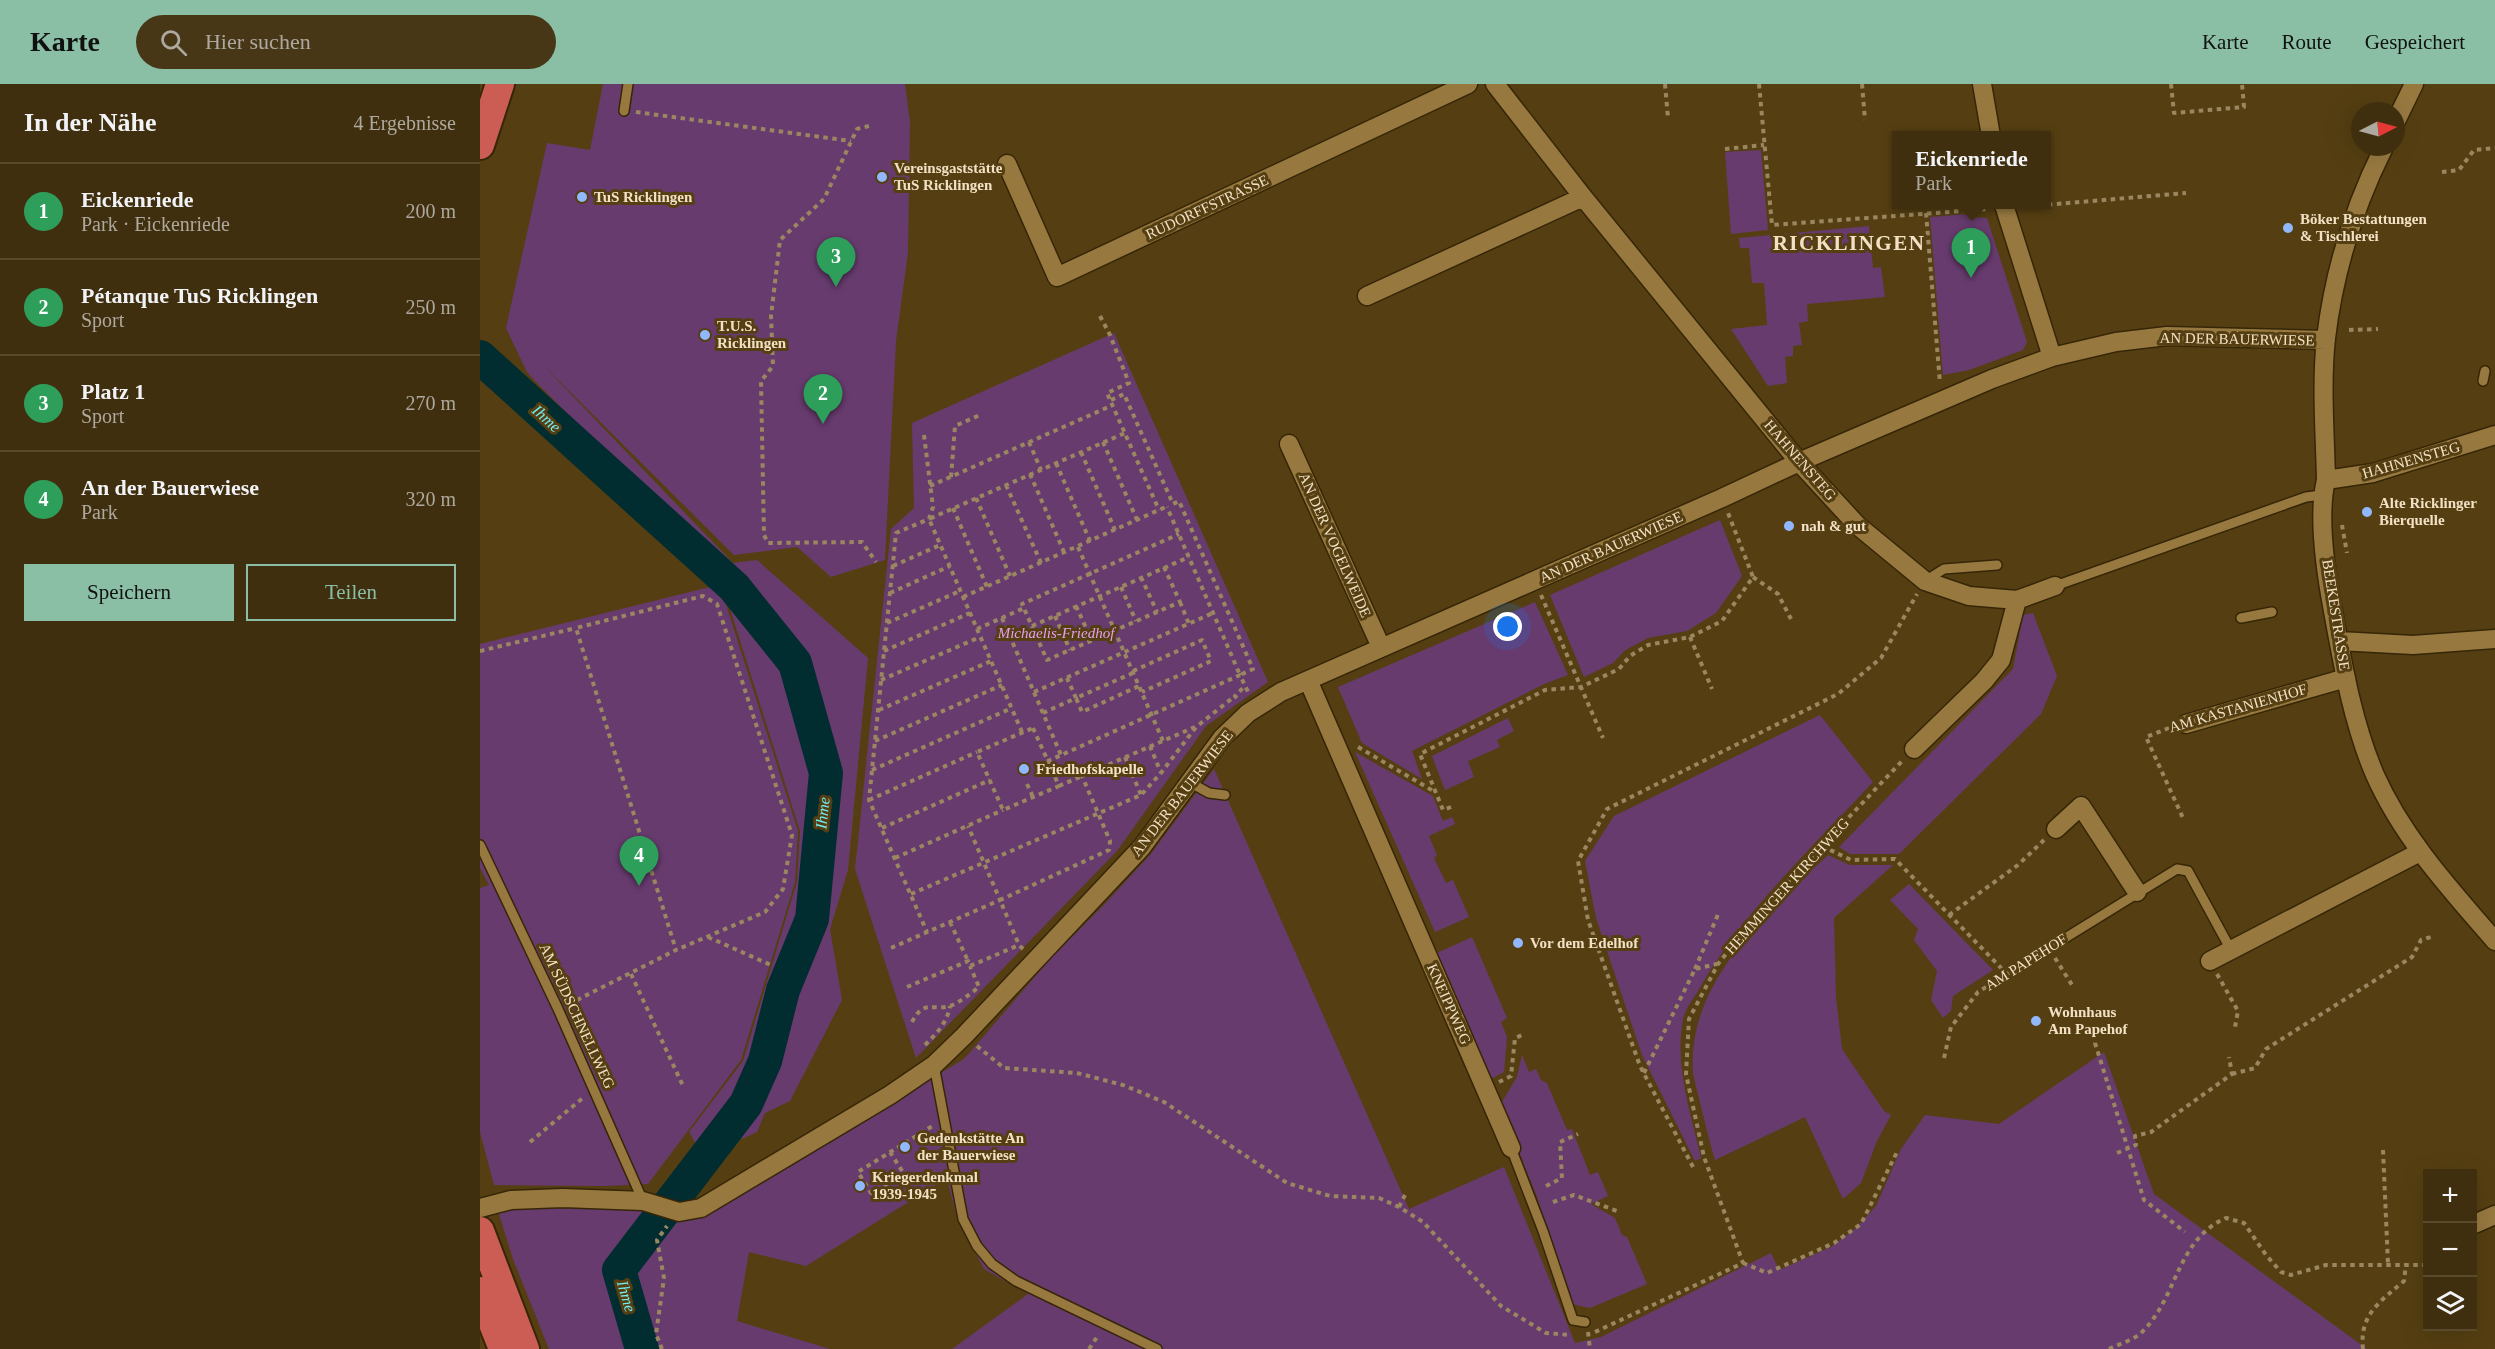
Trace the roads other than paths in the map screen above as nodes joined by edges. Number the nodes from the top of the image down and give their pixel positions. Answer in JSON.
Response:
{"nodes":[{"id":1,"x":500,"y":84,"type":"edge"},
{"id":2,"x":627,"y":84,"type":"edge"},
{"id":3,"x":1468,"y":84,"type":"edge"},
{"id":4,"x":1495,"y":84,"type":"edge"},
{"id":5,"x":1982,"y":84,"type":"edge"},
{"id":6,"x":2414,"y":84,"type":"edge"},
{"id":7,"x":2405,"y":102,"type":"edge"},
{"id":8,"x":624,"y":111,"type":"road end"},
{"id":9,"x":1990,"y":131,"type":"edge"},
{"id":10,"x":480,"y":146,"type":"edge"},
{"id":11,"x":2380,"y":156,"type":"edge"},
{"id":12,"x":1006,"y":164,"type":"dead end"},
{"id":13,"x":1583,"y":196,"type":"junction"},
{"id":14,"x":2005,"y":209,"type":"edge"},
{"id":15,"x":1367,"y":296,"type":"dead end"},
{"id":16,"x":2326,"y":340,"type":"junction"},
{"id":17,"x":2052,"y":357,"type":"junction"},
{"id":18,"x":2485,"y":371,"type":"dead end"},
{"id":19,"x":2483,"y":381,"type":"dead end"},
{"id":20,"x":2495,"y":435,"type":"edge"},
{"id":21,"x":1289,"y":444,"type":"dead end"},
{"id":22,"x":1799,"y":462,"type":"junction"},
{"id":23,"x":2324,"y":487,"type":"junction"},
{"id":24,"x":1997,"y":565,"type":"dead end"},
{"id":25,"x":1925,"y":581,"type":"junction"},
{"id":26,"x":2055,"y":586,"type":"joint"},
{"id":27,"x":2017,"y":600,"type":"junction"},
{"id":28,"x":2272,"y":612,"type":"dead end"},
{"id":29,"x":2241,"y":618,"type":"dead end"},
{"id":30,"x":2495,"y":639,"type":"edge"},
{"id":31,"x":2338,"y":641,"type":"junction"},
{"id":32,"x":1381,"y":647,"type":"junction"},
{"id":33,"x":2346,"y":678,"type":"junction"},
{"id":34,"x":1308,"y":680,"type":"junction"},
{"id":35,"x":2186,"y":724,"type":"road end"},
{"id":36,"x":1914,"y":749,"type":"road end"},
{"id":37,"x":1189,"y":782,"type":"junction"},
{"id":38,"x":1225,"y":795,"type":"dead end"},
{"id":39,"x":2056,"y":829,"type":"road end"},
{"id":40,"x":480,"y":845,"type":"edge"},
{"id":41,"x":2420,"y":852,"type":"junction"},
{"id":42,"x":2138,"y":892,"type":"junction"},
{"id":43,"x":2495,"y":941,"type":"edge"},
{"id":44,"x":2049,"y":948,"type":"road end"},
{"id":45,"x":2231,"y":950,"type":"junction"},
{"id":46,"x":2210,"y":961,"type":"road end"},
{"id":47,"x":934,"y":1065,"type":"junction"},
{"id":48,"x":1511,"y":1148,"type":"joint"},
{"id":49,"x":646,"y":1202,"type":"junction"},
{"id":50,"x":480,"y":1208,"type":"edge"},
{"id":51,"x":2495,"y":1215,"type":"edge"},
{"id":52,"x":2477,"y":1223,"type":"edge"},
{"id":53,"x":480,"y":1231,"type":"edge"},
{"id":54,"x":486,"y":1278,"type":"edge"},
{"id":55,"x":1585,"y":1322,"type":"dead end"},
{"id":56,"x":503,"y":1349,"type":"edge"},
{"id":57,"x":525,"y":1349,"type":"edge"},
{"id":58,"x":1157,"y":1349,"type":"edge"}],
"edges":[{"from":1,"to":10,"type":"highway"},
{"from":2,"to":8,"type":"lane"},
{"from":3,"to":12,"type":"street","name":"RUDORFFSTRASSE"},
{"from":4,"to":13,"type":"street","name":"HAHNENSTEG"},
{"from":5,"to":9,"type":"street"},
{"from":6,"to":7,"type":"street"},
{"from":11,"to":16,"type":"street","name":"BEEKESTRASSE"},
{"from":13,"to":15,"type":"street"},
{"from":13,"to":22,"type":"street","name":"HAHNENSTEG"},
{"from":14,"to":17,"type":"street"},
{"from":16,"to":17,"type":"street","name":"AN DER BAUERWIESE"},
{"from":16,"to":23,"type":"street","name":"BEEKESTRASSE"},
{"from":17,"to":22,"type":"street","name":"AN DER BAUERWIESE"},
{"from":18,"to":19,"type":"lane"},
{"from":20,"to":23,"type":"street","name":"HAHNENSTEG"},
{"from":21,"to":32,"type":"street","name":"AN DER VOGELWEIDE"},
{"from":22,"to":25,"type":"street","name":"HAHNENSTEG"},
{"from":22,"to":32,"type":"street","name":"AN DER BAUERWIESE"},
{"from":23,"to":26,"type":"lane","name":"HAHNENSTEG"},
{"from":23,"to":31,"type":"street","name":"BEEKESTRASSE"},
{"from":24,"to":25,"type":"lane"},
{"from":25,"to":27,"type":"street","name":"HAHNENSTEG"},
{"from":26,"to":27,"type":"street","name":"HAHNENSTEG"},
{"from":27,"to":36,"type":"street"},
{"from":28,"to":29,"type":"lane"},
{"from":30,"to":31,"type":"street"},
{"from":31,"to":33,"type":"street","name":"BEEKESTRASSE"},
{"from":32,"to":34,"type":"street","name":"AN DER BAUERWIESE"},
{"from":33,"to":35,"type":"street","name":"AM KASTANIENHOF"},
{"from":33,"to":41,"type":"street","name":"BEEKESTRASSE"},
{"from":34,"to":37,"type":"street","name":"AN DER BAUERWIESE"},
{"from":34,"to":48,"type":"street","name":"KNEIPPWEG"},
{"from":37,"to":38,"type":"lane"},
{"from":37,"to":47,"type":"street","name":"AN DER BAUERWIESE"},
{"from":39,"to":42,"type":"street"},
{"from":40,"to":49,"type":"lane","name":"AM SÜDSCHNELLWEG"},
{"from":41,"to":43,"type":"street","name":"BEEKESTRASSE"},
{"from":41,"to":45,"type":"street"},
{"from":42,"to":44,"type":"lane","name":"AM PAPEHOF"},
{"from":42,"to":45,"type":"lane","name":"AM PAPEHOF"},
{"from":45,"to":46,"type":"street"},
{"from":47,"to":49,"type":"street","name":"AN DER BAUERWIESE"},
{"from":47,"to":58,"type":"lane"},
{"from":48,"to":55,"type":"lane","name":"KNEIPPWEG"},
{"from":49,"to":50,"type":"street","name":"AN DER BAUERWIESE"},
{"from":51,"to":52,"type":"street"},
{"from":53,"to":54,"type":"highway"},
{"from":54,"to":56,"type":"highway"},
{"from":54,"to":57,"type":"highway"}]}
